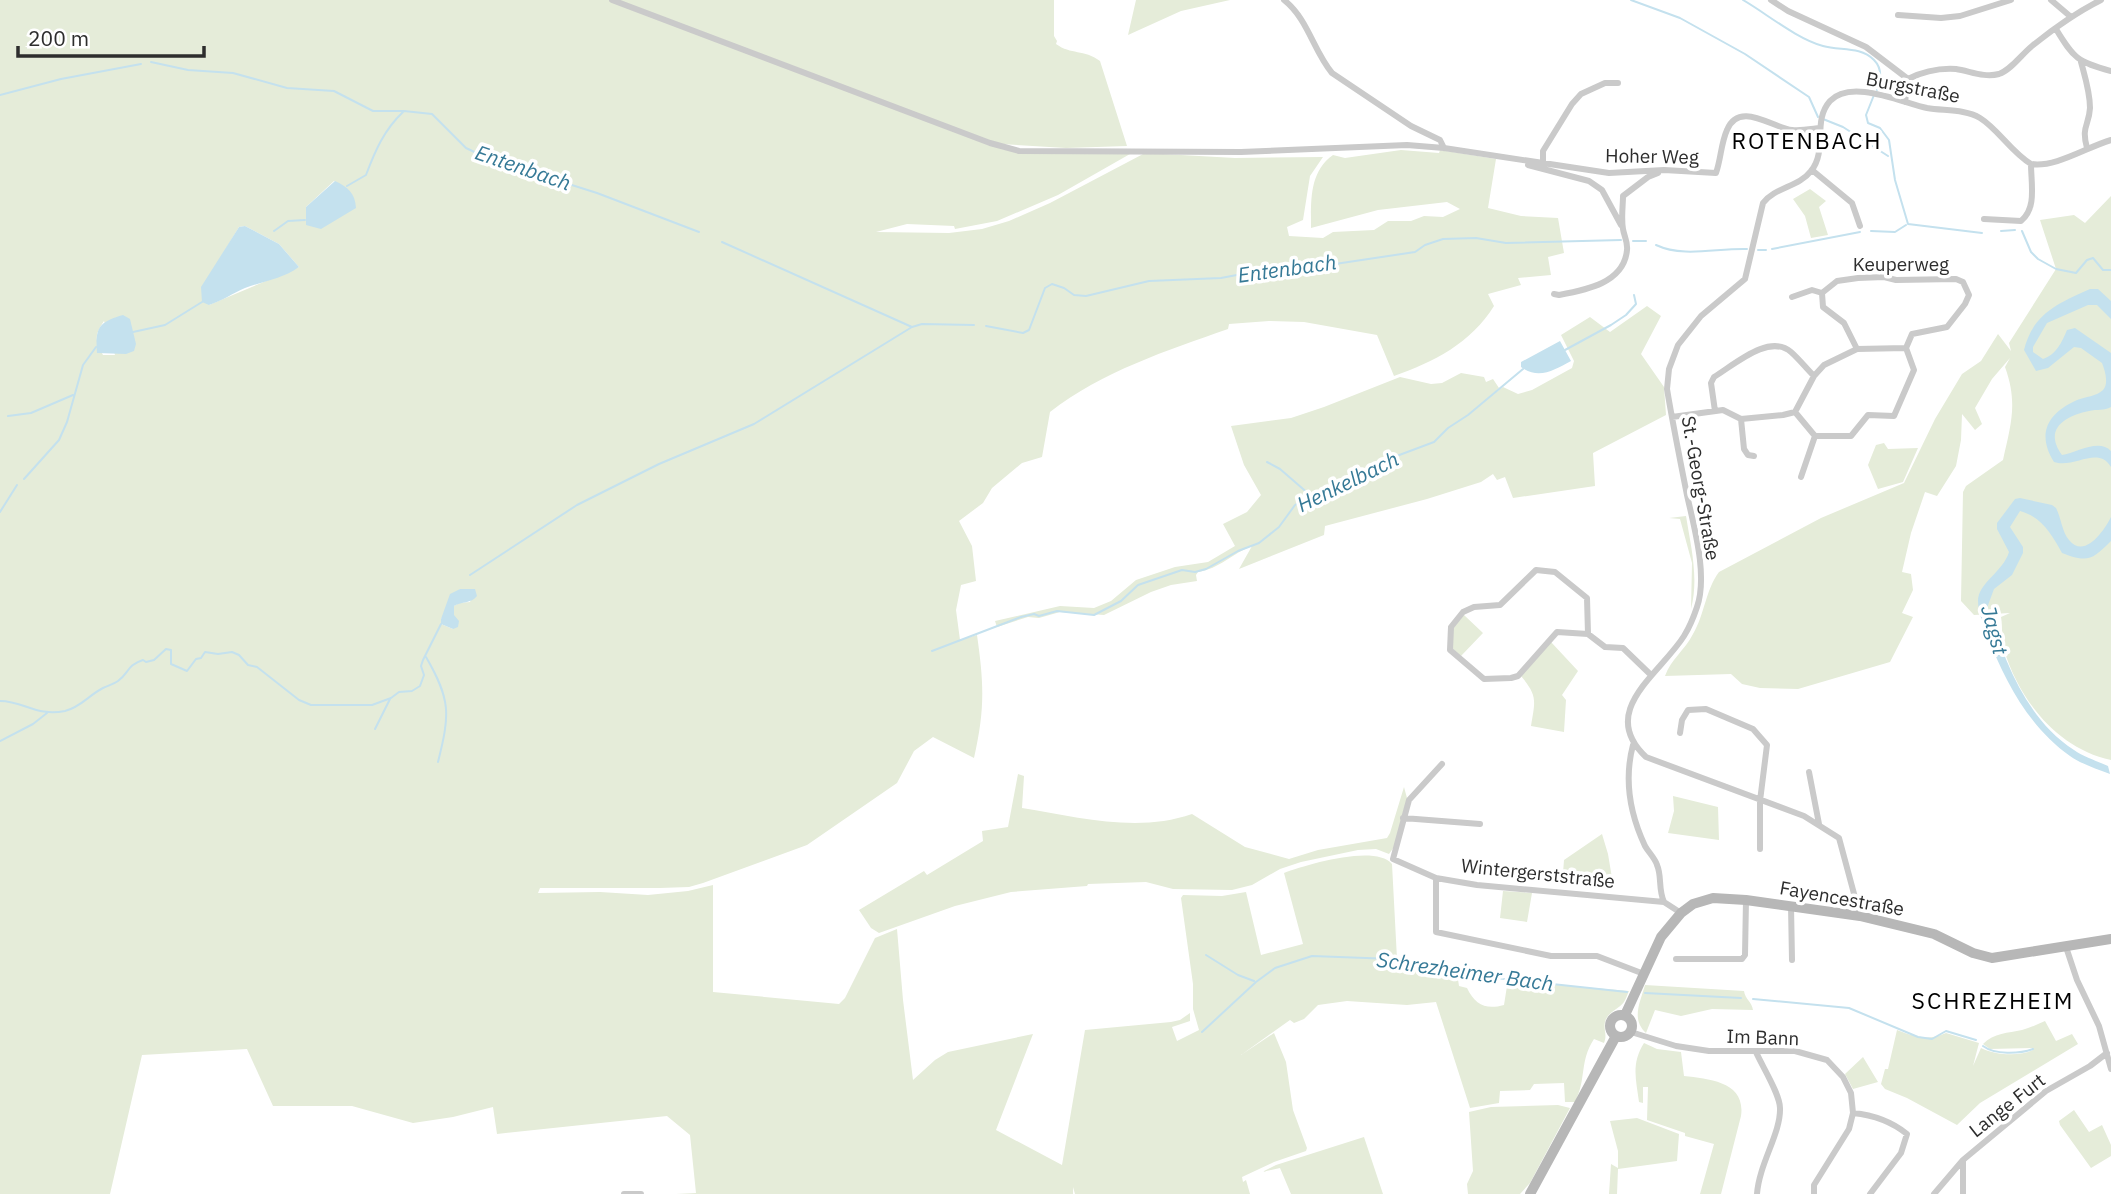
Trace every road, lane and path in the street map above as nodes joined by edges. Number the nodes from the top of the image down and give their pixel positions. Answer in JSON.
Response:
{"nodes":[{"id":1,"x":612,"y":0,"type":"edge"},
{"id":2,"x":1284,"y":0,"type":"edge"},
{"id":3,"x":1771,"y":0,"type":"edge"},
{"id":4,"x":2011,"y":0,"type":"edge"},
{"id":5,"x":2051,"y":0,"type":"edge"},
{"id":6,"x":2101,"y":0,"type":"edge"},
{"id":7,"x":1898,"y":15,"type":"dead end"},
{"id":8,"x":2071,"y":17,"type":"junction"},
{"id":9,"x":2056,"y":29,"type":"junction"},
{"id":10,"x":2081,"y":62,"type":"junction"},
{"id":11,"x":2111,"y":71,"type":"edge"},
{"id":12,"x":1908,"y":79,"type":"junction"},
{"id":13,"x":1618,"y":83,"type":"dead end"},
{"id":14,"x":1905,"y":102,"type":"junction"},
{"id":15,"x":1820,"y":121,"type":"junction"},
{"id":16,"x":2111,"y":140,"type":"edge"},
{"id":17,"x":1444,"y":148,"type":"junction"},
{"id":18,"x":2087,"y":148,"type":"junction"},
{"id":19,"x":1521,"y":161,"type":"junction"},
{"id":20,"x":1543,"y":163,"type":"junction"},
{"id":21,"x":2031,"y":164,"type":"junction"},
{"id":22,"x":1664,"y":170,"type":"junction"},
{"id":23,"x":1812,"y":170,"type":"junction"},
{"id":24,"x":1623,"y":196,"type":"junction"},
{"id":25,"x":1611,"y":204,"type":"junction"},
{"id":26,"x":1984,"y":219,"type":"dead end"},
{"id":27,"x":1860,"y":226,"type":"dead end"},
{"id":28,"x":1622,"y":227,"type":"junction"},
{"id":29,"x":1822,"y":293,"type":"junction"},
{"id":30,"x":1554,"y":294,"type":"dead end"},
{"id":31,"x":1792,"y":297,"type":"dead end"},
{"id":32,"x":1906,"y":348,"type":"junction"},
{"id":33,"x":1857,"y":349,"type":"junction"},
{"id":34,"x":1814,"y":376,"type":"junction"},
{"id":35,"x":1715,"y":411,"type":"junction"},
{"id":36,"x":1795,"y":412,"type":"junction"},
{"id":37,"x":1672,"y":417,"type":"junction"},
{"id":38,"x":1741,"y":418,"type":"junction"},
{"id":39,"x":1815,"y":436,"type":"junction"},
{"id":40,"x":1754,"y":456,"type":"dead end"},
{"id":41,"x":1801,"y":477,"type":"dead end"},
{"id":42,"x":1588,"y":634,"type":"junction"},
{"id":43,"x":1651,"y":675,"type":"junction"},
{"id":44,"x":1679,"y":733,"type":"dead end"},
{"id":45,"x":1633,"y":745,"type":"junction"},
{"id":46,"x":1442,"y":764,"type":"dead end"},
{"id":47,"x":1809,"y":772,"type":"dead end"},
{"id":48,"x":1760,"y":801,"type":"junction"},
{"id":49,"x":1403,"y":818,"type":"junction"},
{"id":50,"x":1480,"y":824,"type":"dead end"},
{"id":51,"x":1819,"y":824,"type":"junction"},
{"id":52,"x":1760,"y":849,"type":"dead end"},
{"id":53,"x":1436,"y":878,"type":"junction"},
{"id":54,"x":1746,"y":900,"type":"junction"},
{"id":55,"x":1664,"y":902,"type":"junction"},
{"id":56,"x":1791,"y":906,"type":"junction"},
{"id":57,"x":1681,"y":913,"type":"junction"},
{"id":58,"x":1860,"y":916,"type":"junction"},
{"id":59,"x":2111,"y":939,"type":"edge"},
{"id":60,"x":2066,"y":947,"type":"junction"},
{"id":61,"x":1676,"y":959,"type":"dead end"},
{"id":62,"x":1792,"y":960,"type":"dead end"},
{"id":63,"x":1644,"y":974,"type":"junction"},
{"id":64,"x":1625,"y":1016,"type":"junction"},
{"id":65,"x":1631,"y":1032,"type":"junction"},
{"id":66,"x":1616,"y":1036,"type":"junction"},
{"id":67,"x":1756,"y":1052,"type":"junction"},
{"id":68,"x":2107,"y":1053,"type":"junction"},
{"id":69,"x":2111,"y":1069,"type":"edge"},
{"id":70,"x":1853,"y":1113,"type":"junction"},
{"id":71,"x":1964,"y":1160,"type":"junction"},
{"id":72,"x":624,"y":1194,"type":"edge"},
{"id":73,"x":640,"y":1194,"type":"edge"},
{"id":74,"x":1530,"y":1194,"type":"edge"},
{"id":75,"x":1756,"y":1194,"type":"edge"},
{"id":76,"x":1814,"y":1194,"type":"edge"},
{"id":77,"x":1870,"y":1194,"type":"edge"},
{"id":78,"x":1934,"y":1194,"type":"edge"},
{"id":79,"x":1963,"y":1194,"type":"edge"}],
"edges":[{"from":1,"to":17,"type":"street","name":"Hoher Weg"},
{"from":2,"to":17,"type":"street"},
{"from":3,"to":12,"type":"street"},
{"from":4,"to":7,"type":"street"},
{"from":5,"to":8,"type":"street"},
{"from":6,"to":8,"type":"street"},
{"from":8,"to":9,"type":"street"},
{"from":9,"to":10,"type":"street"},
{"from":9,"to":12,"type":"street"},
{"from":10,"to":11,"type":"street"},
{"from":10,"to":18,"type":"street"},
{"from":12,"to":14,"type":"street"},
{"from":13,"to":20,"type":"street"},
{"from":14,"to":15,"type":"street","name":"Burgstraße"},
{"from":14,"to":21,"type":"street","name":"Burgstraße"},
{"from":15,"to":22,"type":"street","name":"Hoher Weg"},
{"from":15,"to":23,"type":"street"},
{"from":16,"to":18,"type":"street"},
{"from":17,"to":19,"type":"street","name":"Hoher Weg"},
{"from":18,"to":21,"type":"street"},
{"from":19,"to":20,"type":"street","name":"Hoher Weg"},
{"from":19,"to":25,"type":"street"},
{"from":20,"to":22,"type":"street","name":"Hoher Weg"},
{"from":21,"to":26,"type":"street"},
{"from":22,"to":24,"type":"street"},
{"from":23,"to":27,"type":"street"},
{"from":23,"to":37,"type":"street","name":"St.-Georg-Straße"},
{"from":24,"to":25,"type":"street"},
{"from":24,"to":28,"type":"street"},
{"from":25,"to":28,"type":"street"},
{"from":28,"to":30,"type":"street"},
{"from":29,"to":31,"type":"street","name":"Keuperweg"},
{"from":29,"to":32,"type":"street","name":"Keuperweg"},
{"from":29,"to":33,"type":"street"},
{"from":32,"to":33,"type":"street"},
{"from":32,"to":39,"type":"street"},
{"from":33,"to":34,"type":"street"},
{"from":34,"to":35,"type":"street"},
{"from":34,"to":36,"type":"street"},
{"from":35,"to":37,"type":"street"},
{"from":35,"to":38,"type":"street"},
{"from":36,"to":38,"type":"street"},
{"from":36,"to":39,"type":"street"},
{"from":37,"to":43,"type":"street","name":"St.-Georg-Straße"},
{"from":38,"to":40,"type":"street"},
{"from":39,"to":41,"type":"street"},
{"from":42,"to":42,"type":"street"},
{"from":42,"to":43,"type":"street"},
{"from":43,"to":45,"type":"street","name":"St.-Georg-Straße"},
{"from":44,"to":48,"type":"street"},
{"from":45,"to":48,"type":"street"},
{"from":45,"to":55,"type":"street","name":"St.-Georg-Straße"},
{"from":46,"to":49,"type":"street"},
{"from":47,"to":51,"type":"street"},
{"from":48,"to":51,"type":"street"},
{"from":48,"to":52,"type":"street"},
{"from":49,"to":50,"type":"street"},
{"from":49,"to":53,"type":"street","name":"Wintergerststraße"},
{"from":51,"to":58,"type":"street"},
{"from":53,"to":55,"type":"street","name":"Wintergerststraße"},
{"from":53,"to":63,"type":"street"},
{"from":54,"to":56,"type":"street","name":"Fayencestraße"},
{"from":54,"to":57,"type":"street","name":"Fayencestraße"},
{"from":54,"to":61,"type":"street"},
{"from":55,"to":57,"type":"street","name":"Wintergerststraße"},
{"from":56,"to":58,"type":"street","name":"Fayencestraße"},
{"from":56,"to":62,"type":"street"},
{"from":57,"to":63,"type":"street","name":"Fayencestraße"},
{"from":58,"to":60,"type":"street","name":"Fayencestraße"},
{"from":59,"to":60,"type":"street","name":"Fayencestraße"},
{"from":60,"to":68,"type":"street"},
{"from":63,"to":64,"type":"street","name":"Fayencestraße"},
{"from":64,"to":65,"type":"street"},
{"from":64,"to":66,"type":"street","name":"Fayencestraße"},
{"from":65,"to":66,"type":"street"},
{"from":65,"to":67,"type":"street","name":"Im Bann"},
{"from":66,"to":74,"type":"street","name":"Fayencestraße"},
{"from":67,"to":70,"type":"street","name":"Im Bann"},
{"from":67,"to":75,"type":"street"},
{"from":68,"to":69,"type":"street"},
{"from":68,"to":71,"type":"street","name":"Lange Furt"},
{"from":70,"to":76,"type":"street"},
{"from":70,"to":77,"type":"street"},
{"from":71,"to":78,"type":"street","name":"Lange Furt"},
{"from":71,"to":79,"type":"street","name":"Lange Furt"},
{"from":72,"to":73,"type":"street"}]}
